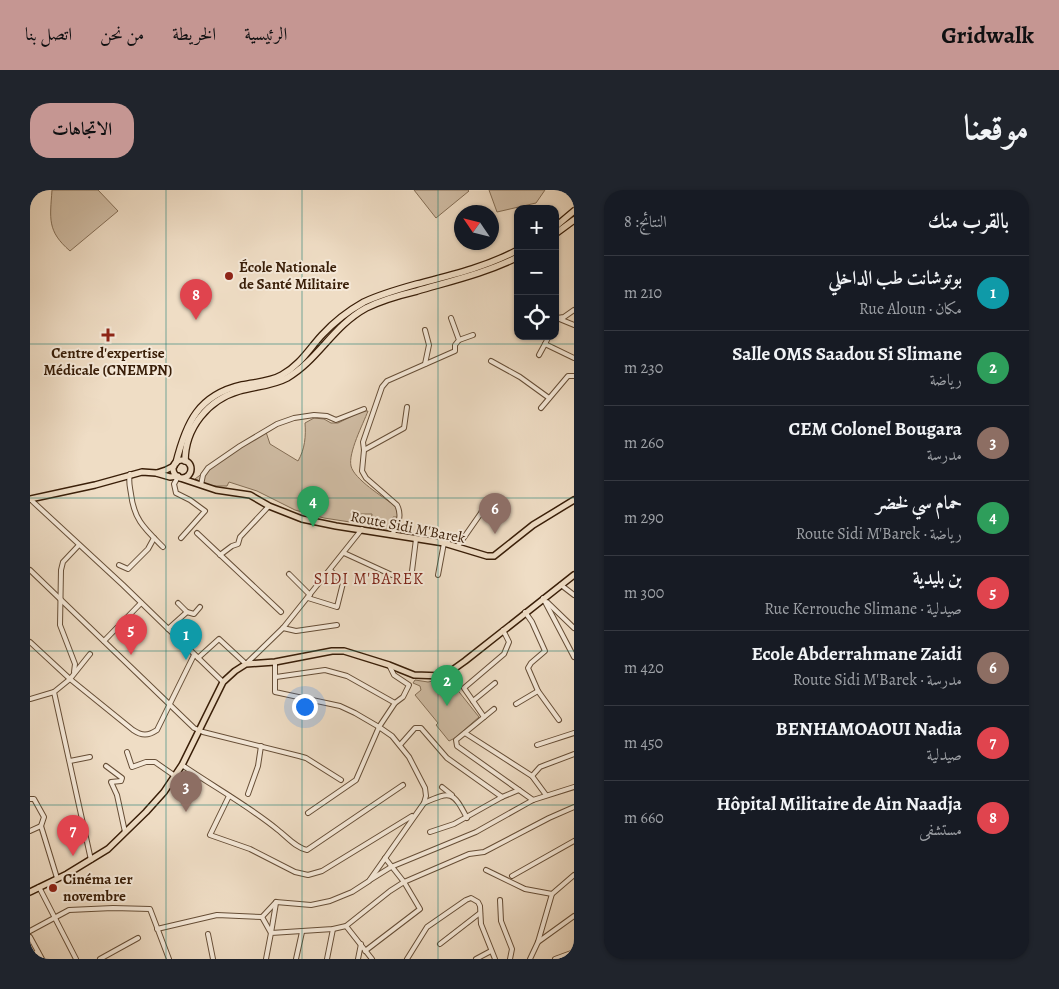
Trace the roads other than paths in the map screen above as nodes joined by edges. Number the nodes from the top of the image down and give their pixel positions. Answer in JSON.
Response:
{"nodes":[{"id":1,"x":574,"y":212,"type":"edge"},
{"id":2,"x":574,"y":220,"type":"edge"},
{"id":3,"x":559,"y":224,"type":"edge"},
{"id":4,"x":559,"y":231,"type":"edge"},
{"id":5,"x":514,"y":252,"type":"edge"},
{"id":6,"x":514,"y":259,"type":"edge"},
{"id":7,"x":574,"y":310,"type":"edge"},
{"id":8,"x":451,"y":318,"type":"dead end"},
{"id":9,"x":559,"y":319,"type":"edge"},
{"id":10,"x":559,"y":321,"type":"edge"},
{"id":11,"x":574,"y":325,"type":"edge"},
{"id":12,"x":426,"y":330,"type":"dead end"},
{"id":13,"x":473,"y":335,"type":"dead end"},
{"id":14,"x":459,"y":340,"type":"junction"},
{"id":15,"x":547,"y":340,"type":"edge"},
{"id":16,"x":545,"y":344,"type":"junction"},
{"id":17,"x":539,"y":355,"type":"dead end"},
{"id":18,"x":574,"y":358,"type":"edge"},
{"id":19,"x":491,"y":361,"type":"dead end"},
{"id":20,"x":425,"y":364,"type":"junction"},
{"id":21,"x":574,"y":376,"type":"edge"},
{"id":22,"x":549,"y":398,"type":"junction"},
{"id":23,"x":407,"y":407,"type":"dead end"},
{"id":24,"x":364,"y":408,"type":"dead end"},
{"id":25,"x":541,"y":408,"type":"dead end"},
{"id":26,"x":364,"y":450,"type":"junction"},
{"id":27,"x":185,"y":461,"type":"junction"},
{"id":28,"x":175,"y":464,"type":"junction"},
{"id":29,"x":191,"y":472,"type":"junction"},
{"id":30,"x":156,"y":473,"type":"junction"},
{"id":31,"x":130,"y":474,"type":"junction"},
{"id":32,"x":179,"y":477,"type":"junction"},
{"id":33,"x":198,"y":484,"type":"junction"},
{"id":34,"x":30,"y":499,"type":"edge"},
{"id":35,"x":574,"y":499,"type":"edge"},
{"id":36,"x":486,"y":500,"type":"dead end"},
{"id":37,"x":269,"y":506,"type":"junction"},
{"id":38,"x":362,"y":529,"type":"junction"},
{"id":39,"x":197,"y":533,"type":"dead end"},
{"id":40,"x":392,"y":535,"type":"junction"},
{"id":41,"x":154,"y":538,"type":"junction"},
{"id":42,"x":181,"y":538,"type":"dead end"},
{"id":43,"x":416,"y":539,"type":"junction"},
{"id":44,"x":444,"y":543,"type":"junction"},
{"id":45,"x":79,"y":545,"type":"junction"},
{"id":46,"x":458,"y":546,"type":"junction"},
{"id":47,"x":164,"y":547,"type":"dead end"},
{"id":48,"x":344,"y":553,"type":"junction"},
{"id":49,"x":220,"y":555,"type":"junction"},
{"id":50,"x":119,"y":565,"type":"dead end"},
{"id":51,"x":30,"y":570,"type":"edge"},
{"id":52,"x":330,"y":570,"type":"junction"},
{"id":53,"x":412,"y":571,"type":"dead end"},
{"id":54,"x":288,"y":574,"type":"dead end"},
{"id":55,"x":392,"y":574,"type":"dead end"},
{"id":56,"x":438,"y":575,"type":"dead end"},
{"id":57,"x":574,"y":575,"type":"edge"},
{"id":58,"x":561,"y":585,"type":"junction"},
{"id":59,"x":574,"y":595,"type":"edge"},
{"id":60,"x":309,"y":597,"type":"junction"},
{"id":61,"x":60,"y":598,"type":"junction"},
{"id":62,"x":543,"y":598,"type":"junction"},
{"id":63,"x":141,"y":603,"type":"junction"},
{"id":64,"x":178,"y":603,"type":"dead end"},
{"id":65,"x":200,"y":607,"type":"dead end"},
{"id":66,"x":187,"y":612,"type":"junction"},
{"id":67,"x":281,"y":612,"type":"dead end"},
{"id":68,"x":525,"y":612,"type":"junction"},
{"id":69,"x":337,"y":625,"type":"dead end"},
{"id":70,"x":283,"y":628,"type":"junction"},
{"id":71,"x":574,"y":628,"type":"edge"},
{"id":72,"x":168,"y":629,"type":"junction"},
{"id":73,"x":503,"y":630,"type":"junction"},
{"id":74,"x":104,"y":641,"type":"junction"},
{"id":75,"x":30,"y":642,"type":"edge"},
{"id":76,"x":90,"y":654,"type":"dead end"},
{"id":77,"x":196,"y":657,"type":"junction"},
{"id":78,"x":574,"y":657,"type":"edge"},
{"id":79,"x":275,"y":662,"type":"junction"},
{"id":80,"x":246,"y":664,"type":"junction"},
{"id":81,"x":389,"y":665,"type":"junction"},
{"id":82,"x":276,"y":677,"type":"junction"},
{"id":83,"x":70,"y":679,"type":"junction"},
{"id":84,"x":223,"y":682,"type":"junction"},
{"id":85,"x":495,"y":683,"type":"dead end"},
{"id":86,"x":538,"y":691,"type":"junction"},
{"id":87,"x":54,"y":692,"type":"junction"},
{"id":88,"x":30,"y":699,"type":"edge"},
{"id":89,"x":473,"y":701,"type":"junction"},
{"id":90,"x":395,"y":703,"type":"junction"},
{"id":91,"x":169,"y":704,"type":"junction"},
{"id":92,"x":516,"y":704,"type":"dead end"},
{"id":93,"x":494,"y":709,"type":"dead end"},
{"id":94,"x":484,"y":717,"type":"junction"},
{"id":95,"x":559,"y":720,"type":"dead end"},
{"id":96,"x":379,"y":727,"type":"junction"},
{"id":97,"x":200,"y":731,"type":"junction"},
{"id":98,"x":465,"y":733,"type":"junction"},
{"id":99,"x":574,"y":733,"type":"edge"},
{"id":100,"x":537,"y":745,"type":"dead end"},
{"id":101,"x":261,"y":746,"type":"junction"},
{"id":102,"x":400,"y":746,"type":"junction"},
{"id":103,"x":127,"y":752,"type":"dead end"},
{"id":104,"x":574,"y":754,"type":"edge"},
{"id":105,"x":90,"y":757,"type":"dead end"},
{"id":106,"x":70,"y":762,"type":"junction"},
{"id":107,"x":182,"y":765,"type":"junction"},
{"id":108,"x":106,"y":766,"type":"dead end"},
{"id":109,"x":175,"y":776,"type":"junction"},
{"id":110,"x":532,"y":776,"type":"junction"},
{"id":111,"x":341,"y":780,"type":"dead end"},
{"id":112,"x":403,"y":785,"type":"dead end"},
{"id":113,"x":442,"y":787,"type":"dead end"},
{"id":114,"x":574,"y":787,"type":"edge"},
{"id":115,"x":519,"y":790,"type":"junction"},
{"id":116,"x":248,"y":794,"type":"dead end"},
{"id":117,"x":452,"y":795,"type":"junction"},
{"id":118,"x":546,"y":795,"type":"junction"},
{"id":119,"x":229,"y":796,"type":"junction"},
{"id":120,"x":502,"y":797,"type":"junction"},
{"id":121,"x":30,"y":800,"type":"edge"},
{"id":122,"x":533,"y":800,"type":"junction"},
{"id":123,"x":424,"y":803,"type":"junction"},
{"id":124,"x":574,"y":807,"type":"edge"},
{"id":125,"x":308,"y":813,"type":"dead end"},
{"id":126,"x":414,"y":815,"type":"junction"},
{"id":127,"x":467,"y":818,"type":"junction"},
{"id":128,"x":42,"y":826,"type":"junction"},
{"id":129,"x":30,"y":831,"type":"edge"},
{"id":130,"x":430,"y":832,"type":"dead end"},
{"id":131,"x":125,"y":834,"type":"junction"},
{"id":132,"x":574,"y":841,"type":"edge"},
{"id":133,"x":385,"y":858,"type":"junction"},
{"id":134,"x":91,"y":860,"type":"junction"},
{"id":135,"x":391,"y":867,"type":"junction"},
{"id":136,"x":486,"y":870,"type":"dead end"},
{"id":137,"x":574,"y":875,"type":"edge"},
{"id":138,"x":512,"y":876,"type":"dead end"},
{"id":139,"x":57,"y":878,"type":"junction"},
{"id":140,"x":368,"y":881,"type":"junction"},
{"id":141,"x":404,"y":882,"type":"junction"},
{"id":142,"x":39,"y":887,"type":"junction"},
{"id":143,"x":30,"y":892,"type":"edge"},
{"id":144,"x":552,"y":894,"type":"junction"},
{"id":145,"x":500,"y":900,"type":"dead end"},
{"id":146,"x":276,"y":902,"type":"junction"},
{"id":147,"x":480,"y":913,"type":"junction"},
{"id":148,"x":574,"y":916,"type":"edge"},
{"id":149,"x":262,"y":917,"type":"junction"},
{"id":150,"x":54,"y":918,"type":"junction"},
{"id":151,"x":346,"y":926,"type":"junction"},
{"id":152,"x":157,"y":929,"type":"junction"},
{"id":153,"x":332,"y":929,"type":"junction"},
{"id":154,"x":30,"y":931,"type":"edge"},
{"id":155,"x":302,"y":932,"type":"junction"},
{"id":156,"x":271,"y":933,"type":"junction"},
{"id":157,"x":208,"y":934,"type":"dead end"},
{"id":158,"x":30,"y":937,"type":"edge"},
{"id":159,"x":138,"y":938,"type":"dead end"},
{"id":160,"x":538,"y":942,"type":"junction"},
{"id":161,"x":361,"y":944,"type":"junction"},
{"id":162,"x":440,"y":944,"type":"dead end"},
{"id":163,"x":365,"y":951,"type":"junction"},
{"id":164,"x":491,"y":951,"type":"junction"},
{"id":165,"x":38,"y":952,"type":"junction"},
{"id":166,"x":574,"y":952,"type":"edge"},
{"id":167,"x":30,"y":956,"type":"edge"},
{"id":168,"x":42,"y":959,"type":"edge"},
{"id":169,"x":76,"y":959,"type":"edge"},
{"id":170,"x":100,"y":959,"type":"edge"},
{"id":171,"x":169,"y":959,"type":"edge"},
{"id":172,"x":213,"y":959,"type":"edge"},
{"id":173,"x":266,"y":959,"type":"edge"},
{"id":174,"x":296,"y":959,"type":"edge"},
{"id":175,"x":327,"y":959,"type":"edge"},
{"id":176,"x":358,"y":959,"type":"edge"},
{"id":177,"x":372,"y":959,"type":"edge"},
{"id":178,"x":406,"y":959,"type":"edge"},
{"id":179,"x":476,"y":959,"type":"edge"},
{"id":180,"x":495,"y":959,"type":"edge"},
{"id":181,"x":510,"y":959,"type":"edge"},
{"id":182,"x":530,"y":959,"type":"edge"},
{"id":183,"x":555,"y":959,"type":"edge"}],
"edges":[{"from":1,"to":3,"type":"highway"},
{"from":2,"to":4,"type":"highway"},
{"from":5,"to":28,"type":"highway"},
{"from":6,"to":27,"type":"highway"},
{"from":7,"to":9,"type":"street"},
{"from":8,"to":14,"type":"street"},
{"from":10,"to":11,"type":"street"},
{"from":12,"to":20,"type":"street"},
{"from":13,"to":14,"type":"street"},
{"from":14,"to":20,"type":"street"},
{"from":15,"to":16,"type":"street"},
{"from":16,"to":17,"type":"street"},
{"from":16,"to":18,"type":"street"},
{"from":19,"to":22,"type":"street"},
{"from":20,"to":26,"type":"street"},
{"from":21,"to":22,"type":"street"},
{"from":22,"to":25,"type":"street"},
{"from":23,"to":26,"type":"street"},
{"from":24,"to":33,"type":"street"},
{"from":26,"to":40,"type":"street"},
{"from":27,"to":28,"type":"main road"},
{"from":27,"to":29,"type":"main road"},
{"from":28,"to":30,"type":"main road","name":"Route Sidi M'Barek"},
{"from":28,"to":32,"type":"main road"},
{"from":29,"to":32,"type":"main road"},
{"from":29,"to":33,"type":"main road"},
{"from":30,"to":31,"type":"main road","name":"Route Sidi M'Barek"},
{"from":30,"to":32,"type":"main road","name":"Route Sidi M'Barek"},
{"from":31,"to":34,"type":"main road","name":"Route Sidi M'Barek"},
{"from":31,"to":41,"type":"street"},
{"from":32,"to":33,"type":"main road","name":"Route Sidi M'Barek"},
{"from":32,"to":42,"type":"street"},
{"from":33,"to":37,"type":"main road","name":"Route Sidi M'Barek"},
{"from":34,"to":45,"type":"street"},
{"from":35,"to":46,"type":"main road","name":"Route Sidi M'Barek"},
{"from":36,"to":46,"type":"street"},
{"from":37,"to":38,"type":"main road","name":"Route Sidi M'Barek"},
{"from":37,"to":49,"type":"street"},
{"from":38,"to":40,"type":"main road","name":"Route Sidi M'Barek"},
{"from":38,"to":48,"type":"street"},
{"from":39,"to":49,"type":"street"},
{"from":40,"to":43,"type":"main road","name":"Route Sidi M'Barek"},
{"from":41,"to":47,"type":"street"},
{"from":41,"to":50,"type":"street"},
{"from":43,"to":44,"type":"main road","name":"Route Sidi M'Barek"},
{"from":43,"to":53,"type":"street"},
{"from":44,"to":46,"type":"main road","name":"Route Sidi M'Barek"},
{"from":44,"to":56,"type":"street"},
{"from":45,"to":61,"type":"street"},
{"from":45,"to":63,"type":"street"},
{"from":48,"to":52,"type":"street"},
{"from":48,"to":55,"type":"street"},
{"from":49,"to":67,"type":"street"},
{"from":51,"to":61,"type":"street"},
{"from":52,"to":60,"type":"street"},
{"from":52,"to":60,"type":"street"},
{"from":54,"to":60,"type":"street"},
{"from":57,"to":58,"type":"main road"},
{"from":58,"to":59,"type":"street"},
{"from":58,"to":62,"type":"main road"},
{"from":60,"to":70,"type":"street"},
{"from":61,"to":74,"type":"street"},
{"from":61,"to":83,"type":"street"},
{"from":62,"to":68,"type":"main road"},
{"from":62,"to":71,"type":"street"},
{"from":62,"to":78,"type":"street"},
{"from":63,"to":72,"type":"street"},
{"from":63,"to":74,"type":"street"},
{"from":64,"to":66,"type":"street"},
{"from":65,"to":66,"type":"street"},
{"from":66,"to":72,"type":"street"},
{"from":68,"to":73,"type":"main road"},
{"from":68,"to":86,"type":"street"},
{"from":69,"to":70,"type":"street"},
{"from":70,"to":80,"type":"street"},
{"from":72,"to":77,"type":"street"},
{"from":73,"to":81,"type":"main road"},
{"from":73,"to":89,"type":"street"},
{"from":74,"to":91,"type":"street"},
{"from":75,"to":83,"type":"street"},
{"from":76,"to":83,"type":"street"},
{"from":77,"to":80,"type":"street"},
{"from":77,"to":84,"type":"street"},
{"from":77,"to":91,"type":"street"},
{"from":79,"to":80,"type":"main road"},
{"from":79,"to":81,"type":"main road"},
{"from":79,"to":82,"type":"street"},
{"from":80,"to":84,"type":"main road"},
{"from":81,"to":90,"type":"street"},
{"from":82,"to":90,"type":"street"},
{"from":82,"to":96,"type":"street"},
{"from":83,"to":87,"type":"street"},
{"from":83,"to":91,"type":"street"},
{"from":84,"to":97,"type":"main road"},
{"from":85,"to":89,"type":"street"},
{"from":86,"to":92,"type":"street"},
{"from":86,"to":95,"type":"street"},
{"from":87,"to":88,"type":"street"},
{"from":87,"to":106,"type":"street"},
{"from":89,"to":94,"type":"street"},
{"from":90,"to":96,"type":"street"},
{"from":91,"to":97,"type":"street"},
{"from":93,"to":94,"type":"street"},
{"from":94,"to":98,"type":"street"},
{"from":96,"to":102,"type":"street"},
{"from":96,"to":125,"type":"street"},
{"from":97,"to":101,"type":"street"},
{"from":97,"to":107,"type":"main road"},
{"from":98,"to":110,"type":"street"},
{"from":98,"to":115,"type":"street"},
{"from":99,"to":100,"type":"street"},
{"from":101,"to":111,"type":"street"},
{"from":101,"to":116,"type":"street"},
{"from":102,"to":120,"type":"street"},
{"from":102,"to":123,"type":"street"},
{"from":103,"to":109,"type":"street"},
{"from":104,"to":110,"type":"street"},
{"from":105,"to":106,"type":"street"},
{"from":106,"to":134,"type":"street"},
{"from":107,"to":109,"type":"main road"},
{"from":107,"to":119,"type":"street"},
{"from":108,"to":131,"type":"street"},
{"from":109,"to":131,"type":"main road"},
{"from":110,"to":118,"type":"street"},
{"from":112,"to":119,"type":"street"},
{"from":113,"to":117,"type":"street"},
{"from":114,"to":118,"type":"street"},
{"from":115,"to":120,"type":"street"},
{"from":115,"to":122,"type":"street"},
{"from":117,"to":123,"type":"street"},
{"from":117,"to":127,"type":"street"},
{"from":118,"to":122,"type":"street"},
{"from":119,"to":126,"type":"street"},
{"from":120,"to":127,"type":"street"},
{"from":121,"to":128,"type":"street"},
{"from":122,"to":135,"type":"street"},
{"from":123,"to":126,"type":"street"},
{"from":124,"to":141,"type":"street"},
{"from":126,"to":133,"type":"street"},
{"from":127,"to":130,"type":"street"},
{"from":128,"to":129,"type":"street"},
{"from":128,"to":139,"type":"street"},
{"from":131,"to":134,"type":"main road"},
{"from":132,"to":138,"type":"street"},
{"from":133,"to":135,"type":"street"},
{"from":133,"to":140,"type":"street"},
{"from":134,"to":139,"type":"main road"},
{"from":135,"to":140,"type":"street"},
{"from":135,"to":141,"type":"street"},
{"from":136,"to":144,"type":"street"},
{"from":137,"to":144,"type":"street"},
{"from":139,"to":142,"type":"main road"},
{"from":140,"to":146,"type":"street"},
{"from":141,"to":151,"type":"street"},
{"from":141,"to":163,"type":"street"},
{"from":142,"to":143,"type":"main road"},
{"from":142,"to":150,"type":"street"},
{"from":144,"to":160,"type":"street"},
{"from":145,"to":181,"type":"street"},
{"from":146,"to":149,"type":"street"},
{"from":146,"to":156,"type":"street"},
{"from":147,"to":162,"type":"street"},
{"from":147,"to":164,"type":"street"},
{"from":147,"to":178,"type":"street"},
{"from":148,"to":160,"type":"street"},
{"from":149,"to":152,"type":"street"},
{"from":149,"to":156,"type":"street"},
{"from":150,"to":152,"type":"street"},
{"from":150,"to":154,"type":"street"},
{"from":150,"to":169,"type":"street"},
{"from":151,"to":153,"type":"street"},
{"from":151,"to":161,"type":"street"},
{"from":152,"to":171,"type":"street"},
{"from":153,"to":155,"type":"street"},
{"from":153,"to":175,"type":"street"},
{"from":155,"to":156,"type":"street"},
{"from":155,"to":174,"type":"street"},
{"from":156,"to":173,"type":"street"},
{"from":157,"to":172,"type":"street"},
{"from":158,"to":165,"type":"street"},
{"from":159,"to":170,"type":"street"},
{"from":160,"to":182,"type":"street"},
{"from":161,"to":163,"type":"street"},
{"from":161,"to":176,"type":"street"},
{"from":163,"to":177,"type":"street"},
{"from":164,"to":179,"type":"street"},
{"from":164,"to":180,"type":"street"},
{"from":165,"to":167,"type":"street"},
{"from":165,"to":168,"type":"street"},
{"from":166,"to":183,"type":"street"}]}
